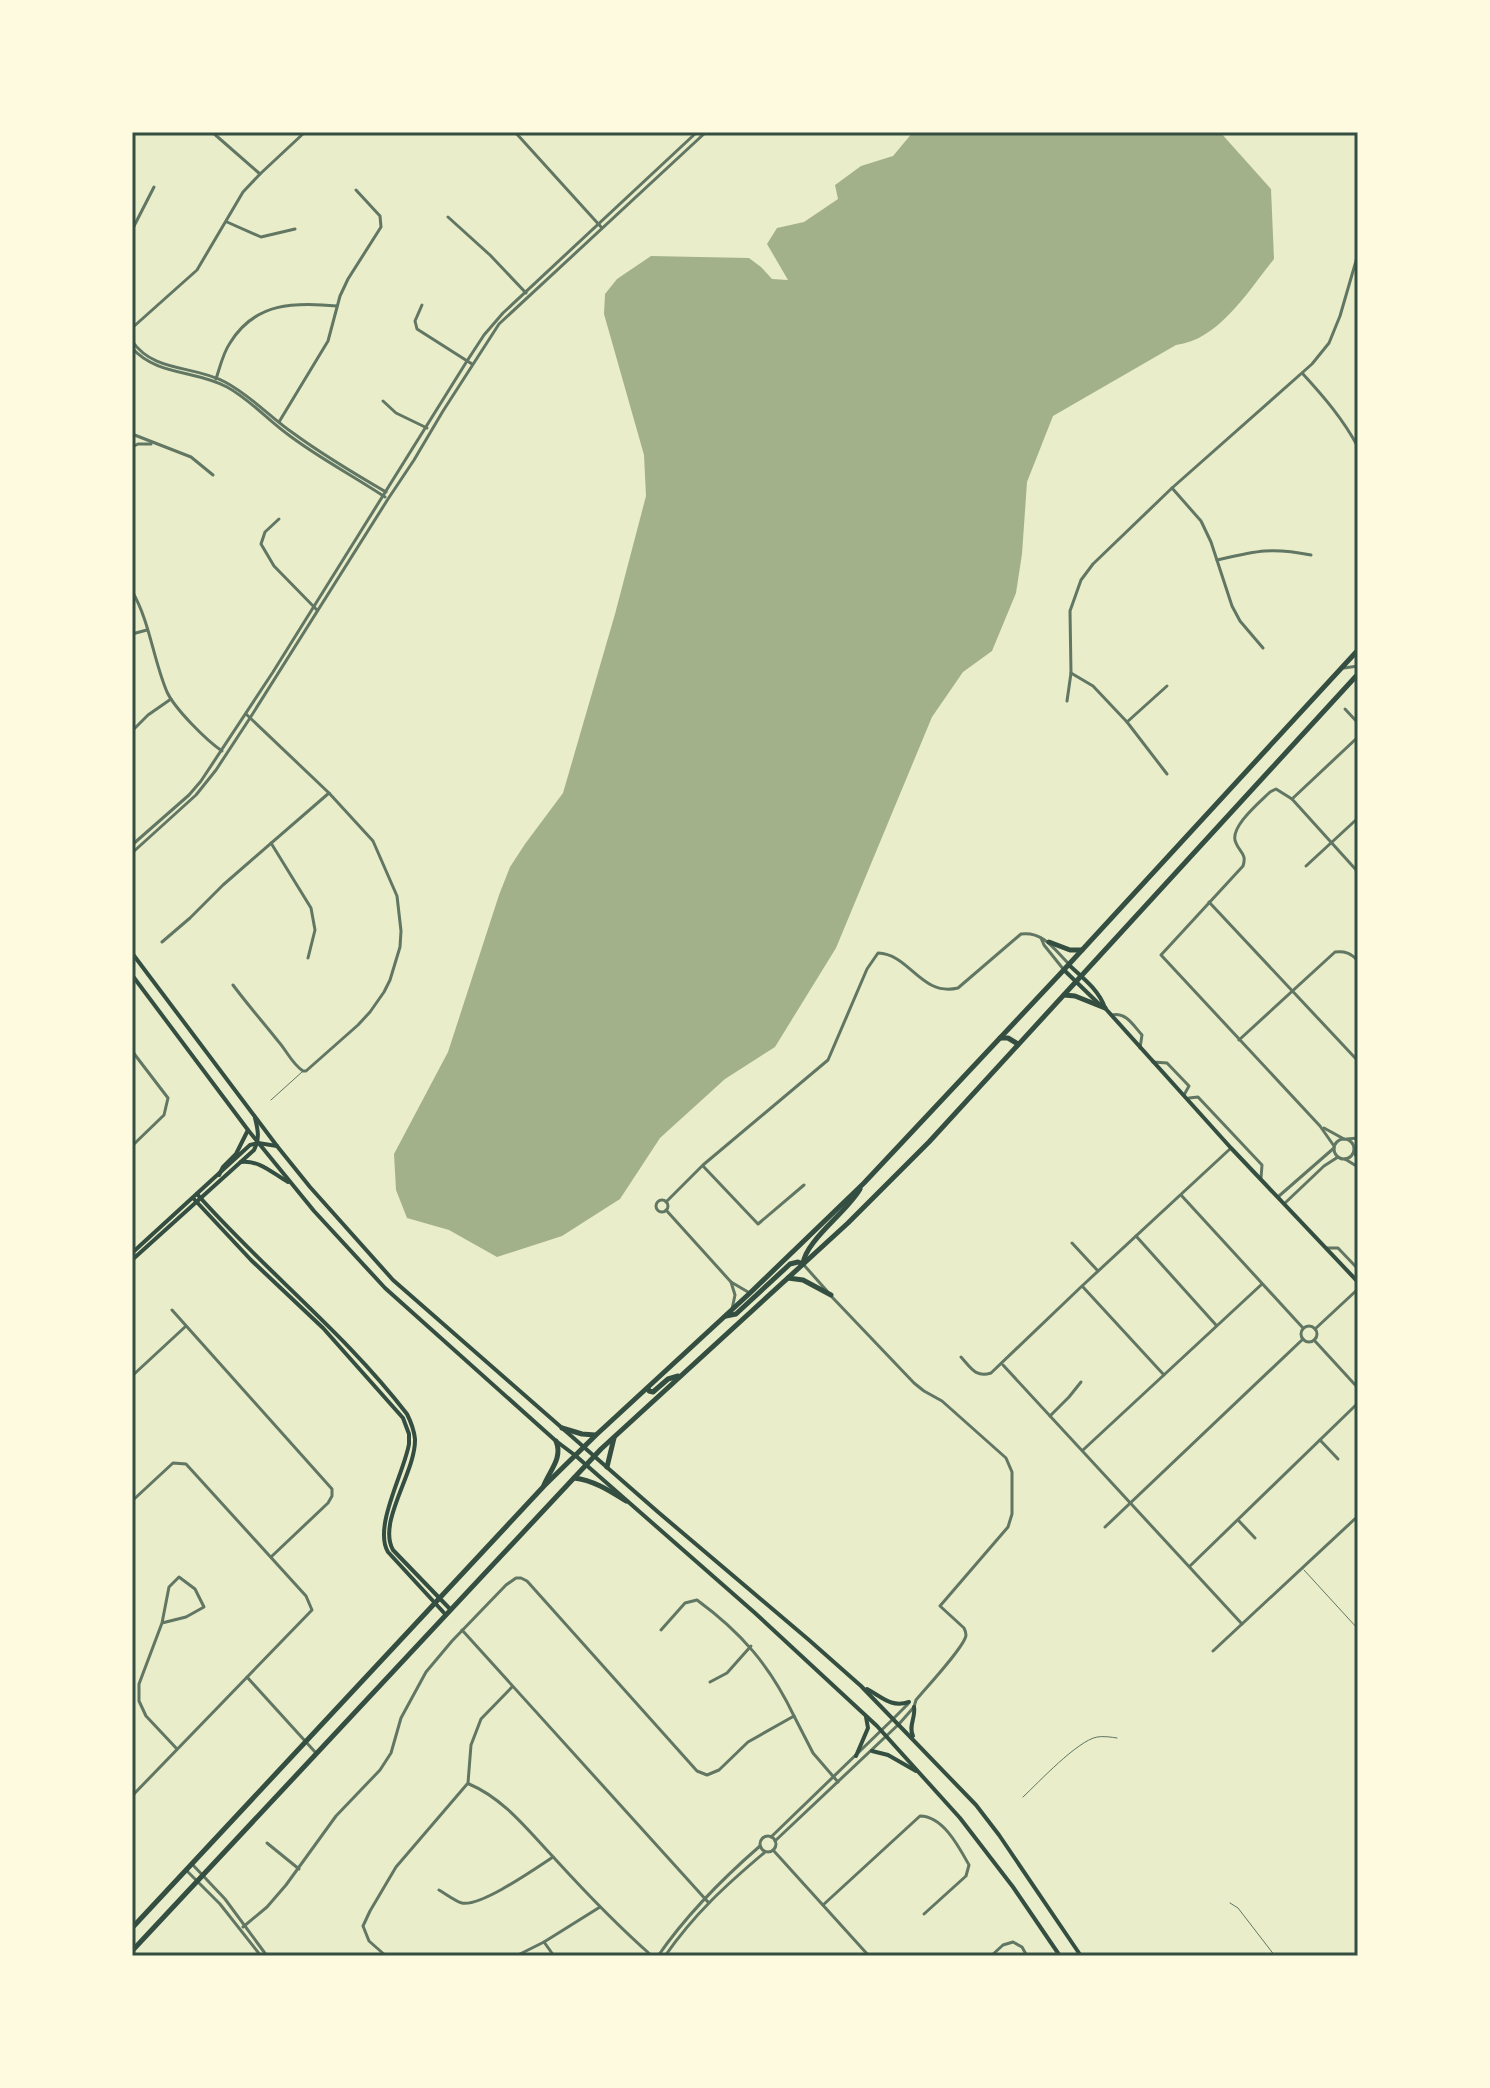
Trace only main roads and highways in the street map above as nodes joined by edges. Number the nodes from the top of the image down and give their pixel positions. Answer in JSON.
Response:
{"nodes":[{"id":1,"x":1358,"y":650,"type":"edge"},
{"id":2,"x":1358,"y":674,"type":"edge"},
{"id":3,"x":1049,"y":942,"type":"road end"},
{"id":4,"x":1082,"y":950,"type":"junction"},
{"id":5,"x":132,"y":953,"type":"edge"},
{"id":6,"x":1066,"y":967,"type":"junction"},
{"id":7,"x":132,"y":975,"type":"edge"},
{"id":8,"x":1078,"y":978,"type":"junction"},
{"id":9,"x":1063,"y":995,"type":"junction"},
{"id":10,"x":1105,"y":1008,"type":"junction"},
{"id":11,"x":999,"y":1039,"type":"junction"},
{"id":12,"x":1018,"y":1044,"type":"junction"},
{"id":13,"x":255,"y":1117,"type":"junction"},
{"id":14,"x":248,"y":1130,"type":"junction"},
{"id":15,"x":258,"y":1143,"type":"junction"},
{"id":16,"x":277,"y":1146,"type":"junction"},
{"id":17,"x":241,"y":1162,"type":"junction"},
{"id":18,"x":219,"y":1175,"type":"junction"},
{"id":19,"x":290,"y":1183,"type":"junction"},
{"id":20,"x":864,"y":1183,"type":"junction"},
{"id":21,"x":196,"y":1198,"type":"junction"},
{"id":22,"x":132,"y":1253,"type":"edge"},
{"id":23,"x":132,"y":1260,"type":"edge"},
{"id":24,"x":803,"y":1264,"type":"junction"},
{"id":25,"x":787,"y":1278,"type":"junction"},
{"id":26,"x":1358,"y":1282,"type":"edge"},
{"id":27,"x":831,"y":1295,"type":"road end"},
{"id":28,"x":725,"y":1316,"type":"junction"},
{"id":29,"x":681,"y":1374,"type":"junction"},
{"id":30,"x":648,"y":1387,"type":"junction"},
{"id":31,"x":562,"y":1428,"type":"junction"},
{"id":32,"x":596,"y":1435,"type":"junction"},
{"id":33,"x":614,"y":1437,"type":"junction"},
{"id":34,"x":556,"y":1441,"type":"junction"},
{"id":35,"x":584,"y":1447,"type":"junction"},
{"id":36,"x":576,"y":1456,"type":"junction"},
{"id":37,"x":595,"y":1456,"type":"junction"},
{"id":38,"x":586,"y":1465,"type":"junction"},
{"id":39,"x":607,"y":1467,"type":"junction"},
{"id":40,"x":574,"y":1478,"type":"junction"},
{"id":41,"x":544,"y":1486,"type":"junction"},
{"id":42,"x":626,"y":1501,"type":"junction"},
{"id":43,"x":438,"y":1601,"type":"junction"},
{"id":44,"x":448,"y":1612,"type":"junction"},
{"id":45,"x":861,"y":1686,"type":"junction"},
{"id":46,"x":909,"y":1702,"type":"road end"},
{"id":47,"x":914,"y":1707,"type":"road end"},
{"id":48,"x":865,"y":1714,"type":"junction"},
{"id":49,"x":917,"y":1742,"type":"junction"},
{"id":50,"x":872,"y":1751,"type":"road end"},
{"id":51,"x":856,"y":1756,"type":"road end"},
{"id":52,"x":922,"y":1774,"type":"junction"},
{"id":53,"x":132,"y":1928,"type":"edge"},
{"id":54,"x":132,"y":1951,"type":"edge"},
{"id":55,"x":1060,"y":1956,"type":"edge"},
{"id":56,"x":1081,"y":1956,"type":"edge"}],
"edges":[{"from":1,"to":4,"type":"highway"},
{"from":2,"to":8,"type":"highway"},
{"from":3,"to":4,"type":"highway"},
{"from":4,"to":6,"type":"highway"},
{"from":5,"to":13,"type":"main road"},
{"from":6,"to":8,"type":"main road"},
{"from":6,"to":11,"type":"highway"},
{"from":7,"to":14,"type":"main road"},
{"from":8,"to":9,"type":"highway"},
{"from":8,"to":10,"type":"main road"},
{"from":9,"to":10,"type":"highway"},
{"from":9,"to":12,"type":"highway"},
{"from":10,"to":26,"type":"main road"},
{"from":11,"to":12,"type":"highway"},
{"from":11,"to":20,"type":"highway"},
{"from":12,"to":24,"type":"highway"},
{"from":13,"to":15,"type":"main road"},
{"from":13,"to":16,"type":"main road"},
{"from":14,"to":15,"type":"main road"},
{"from":14,"to":18,"type":"main road"},
{"from":15,"to":16,"type":"main road"},
{"from":15,"to":17,"type":"main road"},
{"from":15,"to":18,"type":"main road"},
{"from":15,"to":19,"type":"main road"},
{"from":16,"to":31,"type":"main road"},
{"from":17,"to":19,"type":"main road"},
{"from":17,"to":21,"type":"main road"},
{"from":18,"to":21,"type":"main road"},
{"from":19,"to":34,"type":"main road"},
{"from":20,"to":24,"type":"highway"},
{"from":20,"to":28,"type":"highway"},
{"from":21,"to":22,"type":"main road"},
{"from":21,"to":23,"type":"main road"},
{"from":21,"to":43,"type":"main road"},
{"from":24,"to":25,"type":"highway"},
{"from":24,"to":28,"type":"highway"},
{"from":25,"to":27,"type":"highway"},
{"from":25,"to":29,"type":"highway"},
{"from":28,"to":30,"type":"highway"},
{"from":29,"to":30,"type":"highway"},
{"from":29,"to":33,"type":"highway"},
{"from":30,"to":32,"type":"highway"},
{"from":31,"to":32,"type":"highway"},
{"from":31,"to":35,"type":"main road"},
{"from":32,"to":35,"type":"highway"},
{"from":33,"to":37,"type":"highway"},
{"from":33,"to":39,"type":"highway"},
{"from":34,"to":36,"type":"main road"},
{"from":34,"to":41,"type":"highway"},
{"from":35,"to":36,"type":"highway"},
{"from":35,"to":37,"type":"main road"},
{"from":36,"to":38,"type":"main road"},
{"from":36,"to":41,"type":"highway"},
{"from":37,"to":38,"type":"highway"},
{"from":37,"to":39,"type":"main road"},
{"from":38,"to":40,"type":"highway"},
{"from":38,"to":42,"type":"main road"},
{"from":39,"to":45,"type":"main road"},
{"from":40,"to":42,"type":"highway"},
{"from":40,"to":44,"type":"highway"},
{"from":41,"to":43,"type":"highway"},
{"from":42,"to":48,"type":"main road"},
{"from":43,"to":44,"type":"main road"},
{"from":43,"to":53,"type":"highway"},
{"from":44,"to":54,"type":"highway"},
{"from":45,"to":46,"type":"main road"},
{"from":45,"to":49,"type":"main road"},
{"from":47,"to":49,"type":"main road"},
{"from":48,"to":51,"type":"main road"},
{"from":48,"to":52,"type":"main road"},
{"from":49,"to":56,"type":"main road"},
{"from":50,"to":52,"type":"main road"},
{"from":52,"to":55,"type":"main road"}]}
